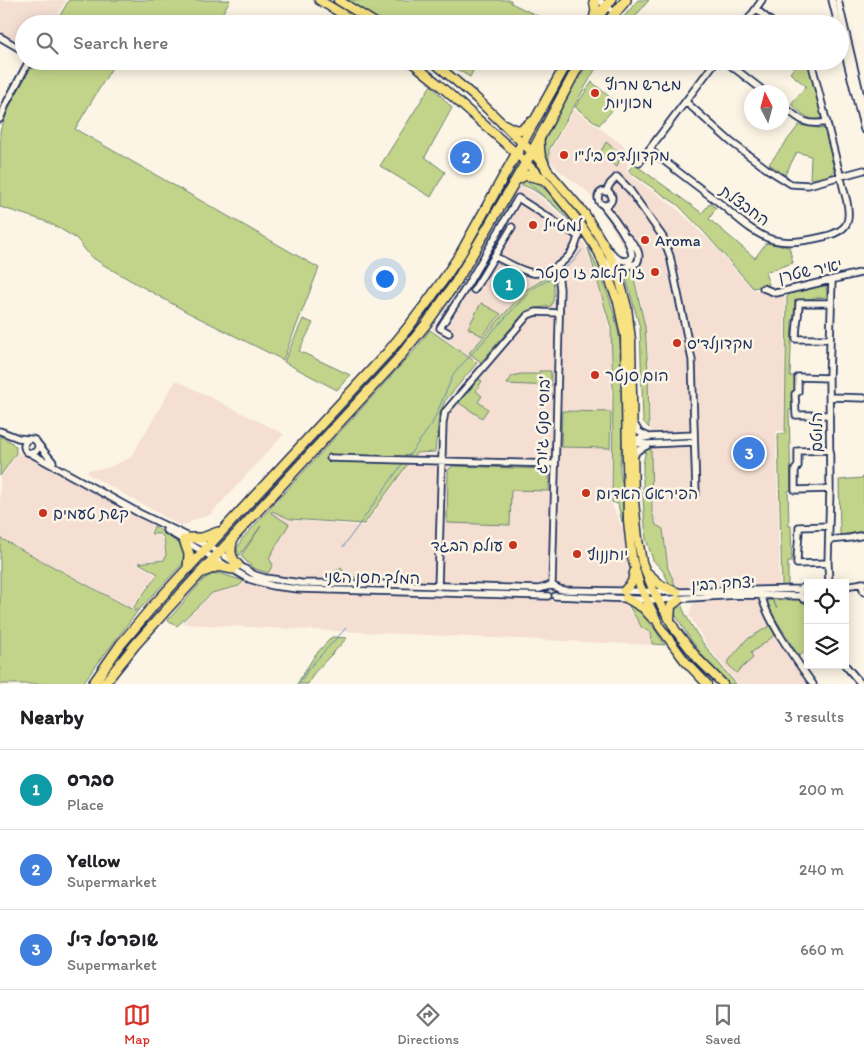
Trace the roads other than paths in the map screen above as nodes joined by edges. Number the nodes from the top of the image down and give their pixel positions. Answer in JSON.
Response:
{"nodes":[{"id":1,"x":319,"y":0,"type":"edge"},
{"id":2,"x":338,"y":0,"type":"edge"},
{"id":3,"x":594,"y":0,"type":"edge"},
{"id":4,"x":626,"y":0,"type":"edge"},
{"id":5,"x":762,"y":0,"type":"edge"},
{"id":6,"x":832,"y":0,"type":"edge"},
{"id":7,"x":838,"y":0,"type":"edge"},
{"id":8,"x":605,"y":2,"type":"edge"},
{"id":9,"x":756,"y":9,"type":"junction"},
{"id":10,"x":615,"y":13,"type":"joint"},
{"id":11,"x":344,"y":15,"type":"edge"},
{"id":12,"x":362,"y":15,"type":"edge"},
{"id":13,"x":594,"y":15,"type":"edge"},
{"id":14,"x":597,"y":15,"type":"edge"},
{"id":15,"x":751,"y":15,"type":"edge"},
{"id":16,"x":763,"y":15,"type":"edge"},
{"id":17,"x":836,"y":15,"type":"edge"},
{"id":18,"x":842,"y":15,"type":"edge"},
{"id":19,"x":0,"y":37,"type":"edge"},
{"id":20,"x":15,"y":45,"type":"edge"},
{"id":21,"x":849,"y":46,"type":"edge"},
{"id":22,"x":23,"y":70,"type":"edge"},
{"id":23,"x":421,"y":70,"type":"edge"},
{"id":24,"x":443,"y":70,"type":"edge"},
{"id":25,"x":563,"y":70,"type":"edge"},
{"id":26,"x":576,"y":70,"type":"edge"},
{"id":27,"x":709,"y":70,"type":"edge"},
{"id":28,"x":738,"y":70,"type":"edge"},
{"id":29,"x":813,"y":70,"type":"edge"},
{"id":30,"x":849,"y":70,"type":"edge"},
{"id":31,"x":757,"y":85,"type":"edge"},
{"id":32,"x":686,"y":102,"type":"junction"},
{"id":33,"x":864,"y":109,"type":"edge"},
{"id":34,"x":789,"y":111,"type":"edge"},
{"id":35,"x":537,"y":117,"type":"junction"},
{"id":36,"x":0,"y":119,"type":"edge"},
{"id":37,"x":827,"y":122,"type":"junction"},
{"id":38,"x":503,"y":124,"type":"junction"},
{"id":39,"x":864,"y":130,"type":"edge"},
{"id":40,"x":539,"y":137,"type":"junction"},
{"id":41,"x":522,"y":143,"type":"junction"},
{"id":42,"x":650,"y":150,"type":"junction"},
{"id":43,"x":532,"y":152,"type":"junction"},
{"id":44,"x":516,"y":153,"type":"junction"},
{"id":45,"x":526,"y":163,"type":"junction"},
{"id":46,"x":639,"y":163,"type":"dead end"},
{"id":47,"x":864,"y":171,"type":"edge"},
{"id":48,"x":545,"y":175,"type":"junction"},
{"id":49,"x":841,"y":178,"type":"junction"},
{"id":50,"x":512,"y":184,"type":"junction"},
{"id":51,"x":606,"y":192,"type":"junction"},
{"id":52,"x":607,"y":204,"type":"junction"},
{"id":53,"x":579,"y":222,"type":"junction"},
{"id":54,"x":512,"y":226,"type":"dead end"},
{"id":55,"x":622,"y":232,"type":"junction"},
{"id":56,"x":579,"y":237,"type":"junction"},
{"id":57,"x":604,"y":245,"type":"junction"},
{"id":58,"x":598,"y":253,"type":"junction"},
{"id":59,"x":494,"y":256,"type":"junction"},
{"id":60,"x":557,"y":267,"type":"junction"},
{"id":61,"x":617,"y":270,"type":"junction"},
{"id":62,"x":864,"y":272,"type":"edge"},
{"id":63,"x":832,"y":280,"type":"junction"},
{"id":64,"x":763,"y":288,"type":"dead end"},
{"id":65,"x":474,"y":290,"type":"dead end"},
{"id":66,"x":831,"y":303,"type":"junction"},
{"id":67,"x":559,"y":313,"type":"junction"},
{"id":68,"x":449,"y":333,"type":"dead end"},
{"id":69,"x":830,"y":339,"type":"junction"},
{"id":70,"x":829,"y":378,"type":"junction"},
{"id":71,"x":830,"y":398,"type":"junction"},
{"id":72,"x":864,"y":398,"type":"edge"},
{"id":73,"x":829,"y":415,"type":"junction"},
{"id":74,"x":632,"y":422,"type":"junction"},
{"id":75,"x":0,"y":431,"type":"edge"},
{"id":76,"x":694,"y":435,"type":"junction"},
{"id":77,"x":649,"y":436,"type":"junction"},
{"id":78,"x":30,"y":439,"type":"junction"},
{"id":79,"x":631,"y":442,"type":"junction"},
{"id":80,"x":694,"y":442,"type":"junction"},
{"id":81,"x":38,"y":443,"type":"junction"},
{"id":82,"x":648,"y":444,"type":"junction"},
{"id":83,"x":24,"y":448,"type":"junction"},
{"id":84,"x":830,"y":450,"type":"junction"},
{"id":85,"x":32,"y":454,"type":"junction"},
{"id":86,"x":330,"y":458,"type":"dead end"},
{"id":87,"x":633,"y":460,"type":"junction"},
{"id":88,"x":442,"y":461,"type":"junction"},
{"id":89,"x":555,"y":464,"type":"junction"},
{"id":90,"x":66,"y":473,"type":"junction"},
{"id":91,"x":830,"y":489,"type":"junction"},
{"id":92,"x":696,"y":494,"type":"dead end"},
{"id":93,"x":226,"y":526,"type":"junction"},
{"id":94,"x":829,"y":526,"type":"junction"},
{"id":95,"x":235,"y":534,"type":"junction"},
{"id":96,"x":864,"y":534,"type":"edge"},
{"id":97,"x":187,"y":539,"type":"junction"},
{"id":98,"x":829,"y":540,"type":"junction"},
{"id":99,"x":206,"y":549,"type":"junction"},
{"id":100,"x":216,"y":555,"type":"junction"},
{"id":101,"x":828,"y":564,"type":"junction"},
{"id":102,"x":235,"y":567,"type":"junction"},
{"id":103,"x":634,"y":567,"type":"junction"},
{"id":104,"x":188,"y":569,"type":"junction"},
{"id":105,"x":645,"y":570,"type":"junction"},
{"id":106,"x":196,"y":577,"type":"junction"},
{"id":107,"x":829,"y":579,"type":"edge"},
{"id":108,"x":862,"y":583,"type":"edge"},
{"id":109,"x":849,"y":585,"type":"edge"},
{"id":110,"x":552,"y":587,"type":"junction"},
{"id":111,"x":804,"y":588,"type":"edge"},
{"id":112,"x":438,"y":589,"type":"junction"},
{"id":113,"x":801,"y":589,"type":"junction"},
{"id":114,"x":642,"y":592,"type":"junction"},
{"id":115,"x":654,"y":592,"type":"junction"},
{"id":116,"x":761,"y":592,"type":"junction"},
{"id":117,"x":864,"y":592,"type":"edge"},
{"id":118,"x":625,"y":595,"type":"junction"},
{"id":119,"x":552,"y":596,"type":"junction"},
{"id":120,"x":678,"y":596,"type":"junction"},
{"id":121,"x":804,"y":598,"type":"edge"},
{"id":122,"x":646,"y":600,"type":"junction"},
{"id":123,"x":658,"y":600,"type":"junction"},
{"id":124,"x":670,"y":622,"type":"junction"},
{"id":125,"x":658,"y":624,"type":"junction"},
{"id":126,"x":848,"y":669,"type":"edge"},
{"id":127,"x":93,"y":684,"type":"edge"},
{"id":128,"x":104,"y":684,"type":"edge"},
{"id":129,"x":707,"y":684,"type":"edge"},
{"id":130,"x":723,"y":684,"type":"edge"},
{"id":131,"x":814,"y":684,"type":"edge"},
{"id":132,"x":861,"y":684,"type":"edge"}],
"edges":[{"from":1,"to":11,"type":"main road"},
{"from":2,"to":12,"type":"main road"},
{"from":3,"to":13,"type":"highway"},
{"from":4,"to":10,"type":"highway"},
{"from":5,"to":9,"type":"street"},
{"from":6,"to":17,"type":"street"},
{"from":7,"to":18,"type":"street"},
{"from":8,"to":10,"type":"street"},
{"from":8,"to":14,"type":"highway"},
{"from":9,"to":15,"type":"street"},
{"from":9,"to":16,"type":"street"},
{"from":19,"to":20,"type":"street"},
{"from":21,"to":33,"type":"street"},
{"from":22,"to":36,"type":"street"},
{"from":23,"to":44,"type":"main road"},
{"from":24,"to":38,"type":"main road"},
{"from":25,"to":35,"type":"highway"},
{"from":26,"to":40,"type":"highway"},
{"from":27,"to":32,"type":"street"},
{"from":28,"to":31,"type":"street"},
{"from":29,"to":37,"type":"street","name":"החבצלת"},
{"from":30,"to":39,"type":"street"},
{"from":32,"to":42,"type":"street"},
{"from":32,"to":49,"type":"street"},
{"from":34,"to":37,"type":"street"},
{"from":35,"to":38,"type":"highway"},
{"from":35,"to":41,"type":"highway"},
{"from":37,"to":49,"type":"street","name":"החבצלת"},
{"from":38,"to":41,"type":"main road"},
{"from":40,"to":43,"type":"highway"},
{"from":40,"to":48,"type":"highway"},
{"from":41,"to":43,"type":"main road"},
{"from":41,"to":44,"type":"highway"},
{"from":42,"to":46,"type":"street"},
{"from":42,"to":49,"type":"street","name":"החבצלת"},
{"from":43,"to":45,"type":"highway"},
{"from":43,"to":48,"type":"main road"},
{"from":44,"to":45,"type":"main road"},
{"from":44,"to":93,"type":"highway"},
{"from":45,"to":48,"type":"main road"},
{"from":45,"to":50,"type":"highway"},
{"from":47,"to":49,"type":"street"},
{"from":48,"to":50,"type":"highway"},
{"from":48,"to":53,"type":"main road"},
{"from":48,"to":57,"type":"main road"},
{"from":50,"to":95,"type":"highway"},
{"from":51,"to":52,"type":"street"},
{"from":51,"to":52,"type":"street"},
{"from":51,"to":76,"type":"street"},
{"from":52,"to":55,"type":"street"},
{"from":53,"to":56,"type":"street"},
{"from":53,"to":58,"type":"main road"},
{"from":54,"to":59,"type":"street"},
{"from":55,"to":57,"type":"street"},
{"from":55,"to":61,"type":"street"},
{"from":56,"to":60,"type":"street"},
{"from":56,"to":68,"type":"street"},
{"from":57,"to":61,"type":"main road"},
{"from":58,"to":61,"type":"street"},
{"from":58,"to":79,"type":"main road"},
{"from":59,"to":60,"type":"street"},
{"from":59,"to":65,"type":"street"},
{"from":60,"to":67,"type":"street","name":"בוסי סנט ג'ורג'"},
{"from":61,"to":74,"type":"main road"},
{"from":62,"to":63,"type":"street","name":"יאיר שטרן"},
{"from":63,"to":64,"type":"street","name":"יאיר שטרן"},
{"from":63,"to":66,"type":"street","name":"הלוטם"},
{"from":66,"to":69,"type":"street","name":"הלוטם"},
{"from":66,"to":69,"type":"street"},
{"from":67,"to":88,"type":"street"},
{"from":67,"to":89,"type":"street","name":"בוסי סנט ג'ורג'"},
{"from":69,"to":70,"type":"street","name":"הלוטם"},
{"from":70,"to":71,"type":"street","name":"הלוטם"},
{"from":70,"to":73,"type":"street"},
{"from":71,"to":72,"type":"street"},
{"from":71,"to":73,"type":"street","name":"הלוטם"},
{"from":73,"to":84,"type":"street","name":"הלוטם"},
{"from":74,"to":77,"type":"street"},
{"from":74,"to":79,"type":"main road"},
{"from":75,"to":78,"type":"street"},
{"from":75,"to":83,"type":"street"},
{"from":76,"to":77,"type":"street"},
{"from":76,"to":80,"type":"street"},
{"from":77,"to":79,"type":"street"},
{"from":78,"to":81,"type":"street"},
{"from":78,"to":83,"type":"street"},
{"from":79,"to":82,"type":"street"},
{"from":79,"to":87,"type":"main road"},
{"from":79,"to":103,"type":"main road"},
{"from":80,"to":82,"type":"street"},
{"from":80,"to":92,"type":"street"},
{"from":81,"to":85,"type":"street"},
{"from":81,"to":90,"type":"street"},
{"from":82,"to":87,"type":"street"},
{"from":83,"to":85,"type":"street"},
{"from":84,"to":91,"type":"street","name":"הלוטם"},
{"from":84,"to":91,"type":"street"},
{"from":85,"to":90,"type":"street"},
{"from":86,"to":88,"type":"street"},
{"from":87,"to":105,"type":"main road"},
{"from":88,"to":89,"type":"street"},
{"from":88,"to":112,"type":"street"},
{"from":89,"to":110,"type":"street","name":"בוסי סנט ג'ורג'"},
{"from":90,"to":97,"type":"street","name":"המלך חסן השני"},
{"from":91,"to":94,"type":"street","name":"הלוטם"},
{"from":93,"to":97,"type":"highway"},
{"from":93,"to":99,"type":"highway"},
{"from":94,"to":98,"type":"street","name":"הלוטם"},
{"from":94,"to":101,"type":"street"},
{"from":95,"to":100,"type":"highway"},
{"from":95,"to":102,"type":"highway"},
{"from":96,"to":98,"type":"street"},
{"from":97,"to":99,"type":"street","name":"המלך חסן השני"},
{"from":97,"to":104,"type":"highway"},
{"from":98,"to":101,"type":"street","name":"הלוטם"},
{"from":99,"to":100,"type":"street","name":"המלך חסן השני"},
{"from":99,"to":104,"type":"highway"},
{"from":100,"to":102,"type":"street","name":"המלך חסן השני"},
{"from":100,"to":106,"type":"highway"},
{"from":101,"to":107,"type":"street","name":"הלוטם"},
{"from":102,"to":106,"type":"highway"},
{"from":102,"to":112,"type":"street","name":"המלך חסן השני"},
{"from":103,"to":114,"type":"main road"},
{"from":103,"to":118,"type":"main road"},
{"from":104,"to":127,"type":"highway"},
{"from":105,"to":115,"type":"main road"},
{"from":105,"to":120,"type":"main road"},
{"from":106,"to":128,"type":"highway"},
{"from":108,"to":109,"type":"street"},
{"from":108,"to":117,"type":"street"},
{"from":110,"to":112,"type":"street","name":"המלך חסן השני"},
{"from":110,"to":118,"type":"street","name":"המלך חסן השני"},
{"from":110,"to":119,"type":"street"},
{"from":110,"to":119,"type":"street"},
{"from":111,"to":113,"type":"street","name":"יצחק רבין"},
{"from":112,"to":119,"type":"street","name":"המלך חסן השני"},
{"from":113,"to":116,"type":"street","name":"יצחק רבין"},
{"from":113,"to":121,"type":"street"},
{"from":114,"to":115,"type":"street","name":"המלך חסן השני"},
{"from":114,"to":118,"type":"street","name":"המלך חסן השני"},
{"from":114,"to":122,"type":"main road"},
{"from":115,"to":120,"type":"street","name":"יצחק רבין"},
{"from":115,"to":123,"type":"main road"},
{"from":116,"to":120,"type":"street","name":"יצחק רבין"},
{"from":116,"to":121,"type":"street","name":"יצחק רבין"},
{"from":116,"to":131,"type":"street"},
{"from":118,"to":119,"type":"street","name":"המלך חסן השני"},
{"from":118,"to":122,"type":"street","name":"המלך חסן השני"},
{"from":118,"to":125,"type":"main road"},
{"from":120,"to":123,"type":"street","name":"יצחק רבין"},
{"from":120,"to":124,"type":"main road"},
{"from":122,"to":123,"type":"street","name":"יצחק רבין"},
{"from":122,"to":125,"type":"main road"},
{"from":123,"to":124,"type":"main road"},
{"from":124,"to":130,"type":"main road"},
{"from":125,"to":129,"type":"main road"},
{"from":126,"to":132,"type":"street"}]}
